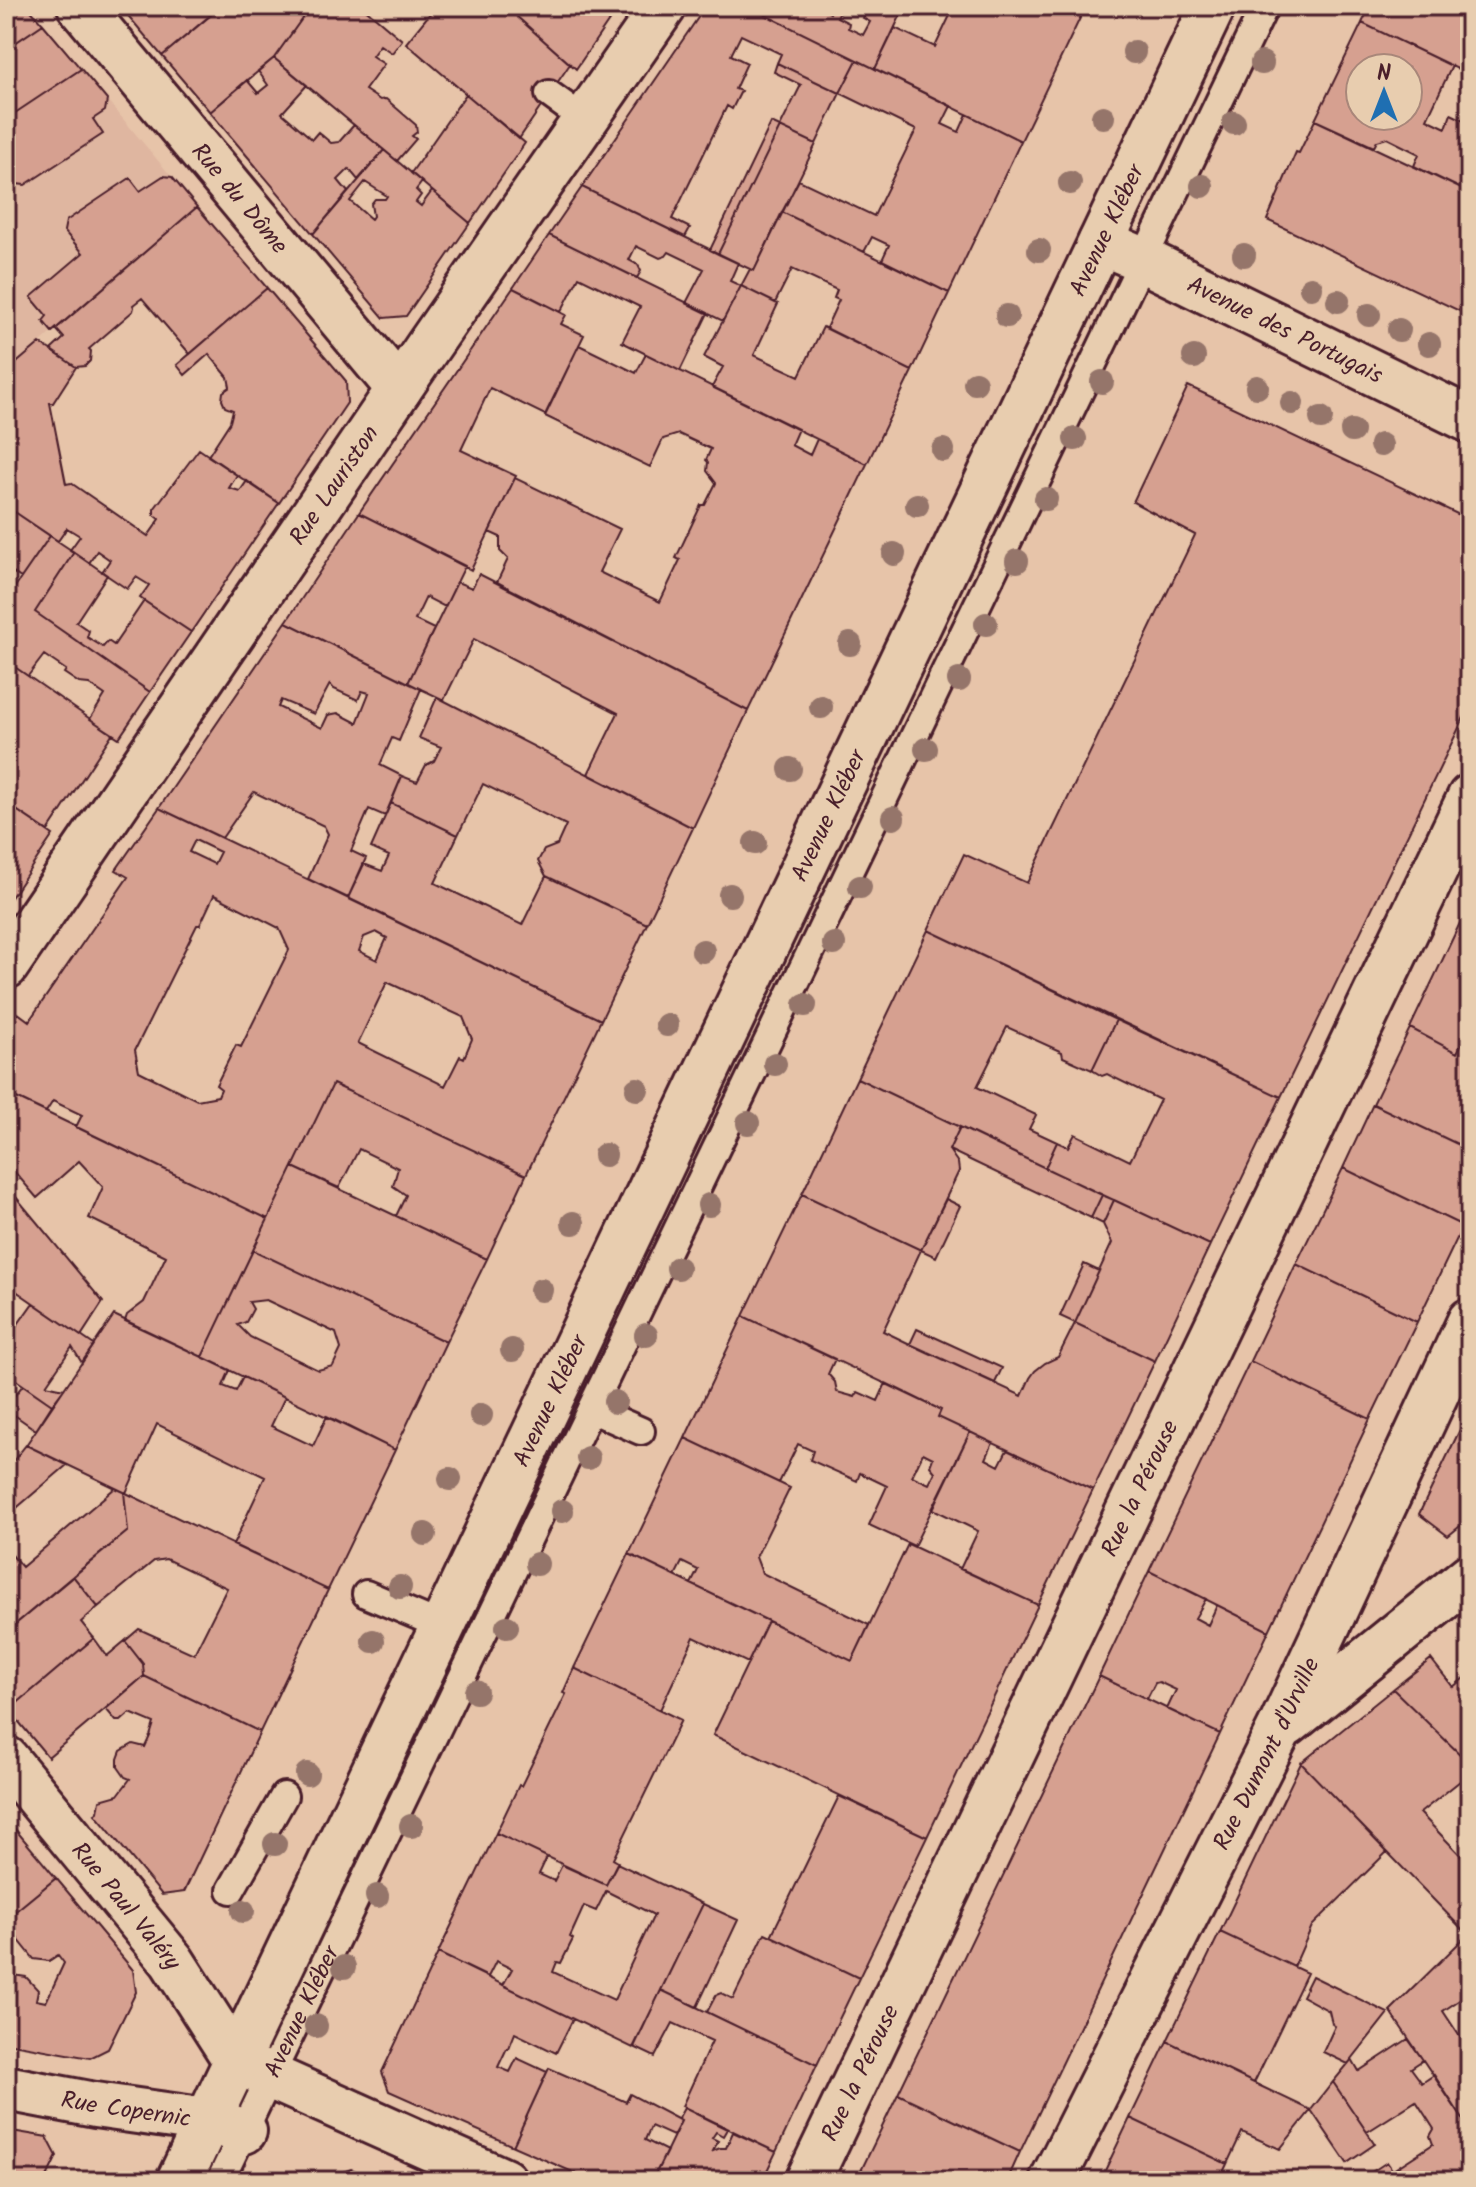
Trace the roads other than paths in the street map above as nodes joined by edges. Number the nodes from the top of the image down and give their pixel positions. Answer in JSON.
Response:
{"nodes":[{"id":1,"x":80,"y":6,"type":"edge"},
{"id":2,"x":664,"y":6,"type":"edge"},
{"id":3,"x":1213,"y":6,"type":"edge"},
{"id":4,"x":1265,"y":6,"type":"edge"},
{"id":5,"x":549,"y":94,"type":"dead end"},
{"id":6,"x":585,"y":120,"type":"junction"},
{"id":7,"x":1101,"y":242,"type":"junction"},
{"id":8,"x":1143,"y":260,"type":"junction"},
{"id":9,"x":399,"y":389,"type":"junction"},
{"id":10,"x":1470,"y":420,"type":"edge"},
{"id":11,"x":1470,"y":797,"type":"edge"},
{"id":12,"x":6,"y":966,"type":"edge"},
{"id":13,"x":1470,"y":1321,"type":"edge"},
{"id":14,"x":591,"y":1409,"type":"junction"},
{"id":15,"x":641,"y":1431,"type":"dead end"},
{"id":16,"x":1470,"y":1576,"type":"edge"},
{"id":17,"x":366,"y":1594,"type":"dead end"},
{"id":18,"x":442,"y":1626,"type":"junction"},
{"id":19,"x":1279,"y":1730,"type":"junction"},
{"id":20,"x":6,"y":1759,"type":"edge"},
{"id":21,"x":284,"y":1796,"type":"dead end"},
{"id":22,"x":231,"y":1890,"type":"dead end"},
{"id":23,"x":254,"y":2069,"type":"junction"},
{"id":24,"x":6,"y":2088,"type":"edge"},
{"id":25,"x":226,"y":2126,"type":"junction"},
{"id":26,"x":179,"y":2181,"type":"edge"},
{"id":27,"x":220,"y":2181,"type":"edge"},
{"id":28,"x":504,"y":2181,"type":"edge"},
{"id":29,"x":808,"y":2181,"type":"edge"},
{"id":30,"x":1052,"y":2181,"type":"edge"}],
"edges":[{"from":1,"to":9,"type":"street","name":"Rue du Dôme"},
{"from":2,"to":6,"type":"street","name":"Rue Lauriston"},
{"from":3,"to":7,"type":"street","name":"Avenue Kléber"},
{"from":4,"to":8,"type":"lane","name":"Avenue Kléber"},
{"from":5,"to":6,"type":"lane"},
{"from":6,"to":9,"type":"street","name":"Rue Lauriston"},
{"from":7,"to":8,"type":"street","name":"Avenue des Portugais"},
{"from":7,"to":18,"type":"street","name":"Avenue Kléber"},
{"from":8,"to":10,"type":"street","name":"Avenue des Portugais"},
{"from":8,"to":14,"type":"lane","name":"Avenue Kléber"},
{"from":9,"to":12,"type":"street","name":"Rue Lauriston"},
{"from":11,"to":29,"type":"street","name":"Rue la Pérouse"},
{"from":13,"to":19,"type":"street","name":"Rue Dumont d'Urville"},
{"from":14,"to":15,"type":"lane","name":"Avenue Kléber"},
{"from":14,"to":23,"type":"lane","name":"Avenue Kléber"},
{"from":16,"to":19,"type":"street"},
{"from":17,"to":18,"type":"lane"},
{"from":18,"to":23,"type":"street","name":"Avenue Kléber"},
{"from":19,"to":30,"type":"street","name":"Rue Dumont d'Urville"},
{"from":20,"to":23,"type":"street","name":"Rue Paul Valéry"},
{"from":21,"to":22,"type":"lane"},
{"from":23,"to":25,"type":"street","name":"Avenue Kléber"},
{"from":23,"to":28,"type":"street"},
{"from":24,"to":25,"type":"street","name":"Rue Copernic"},
{"from":25,"to":26,"type":"street","name":"Avenue Kléber"},
{"from":25,"to":27,"type":"lane","name":"Avenue Kléber"}]}
